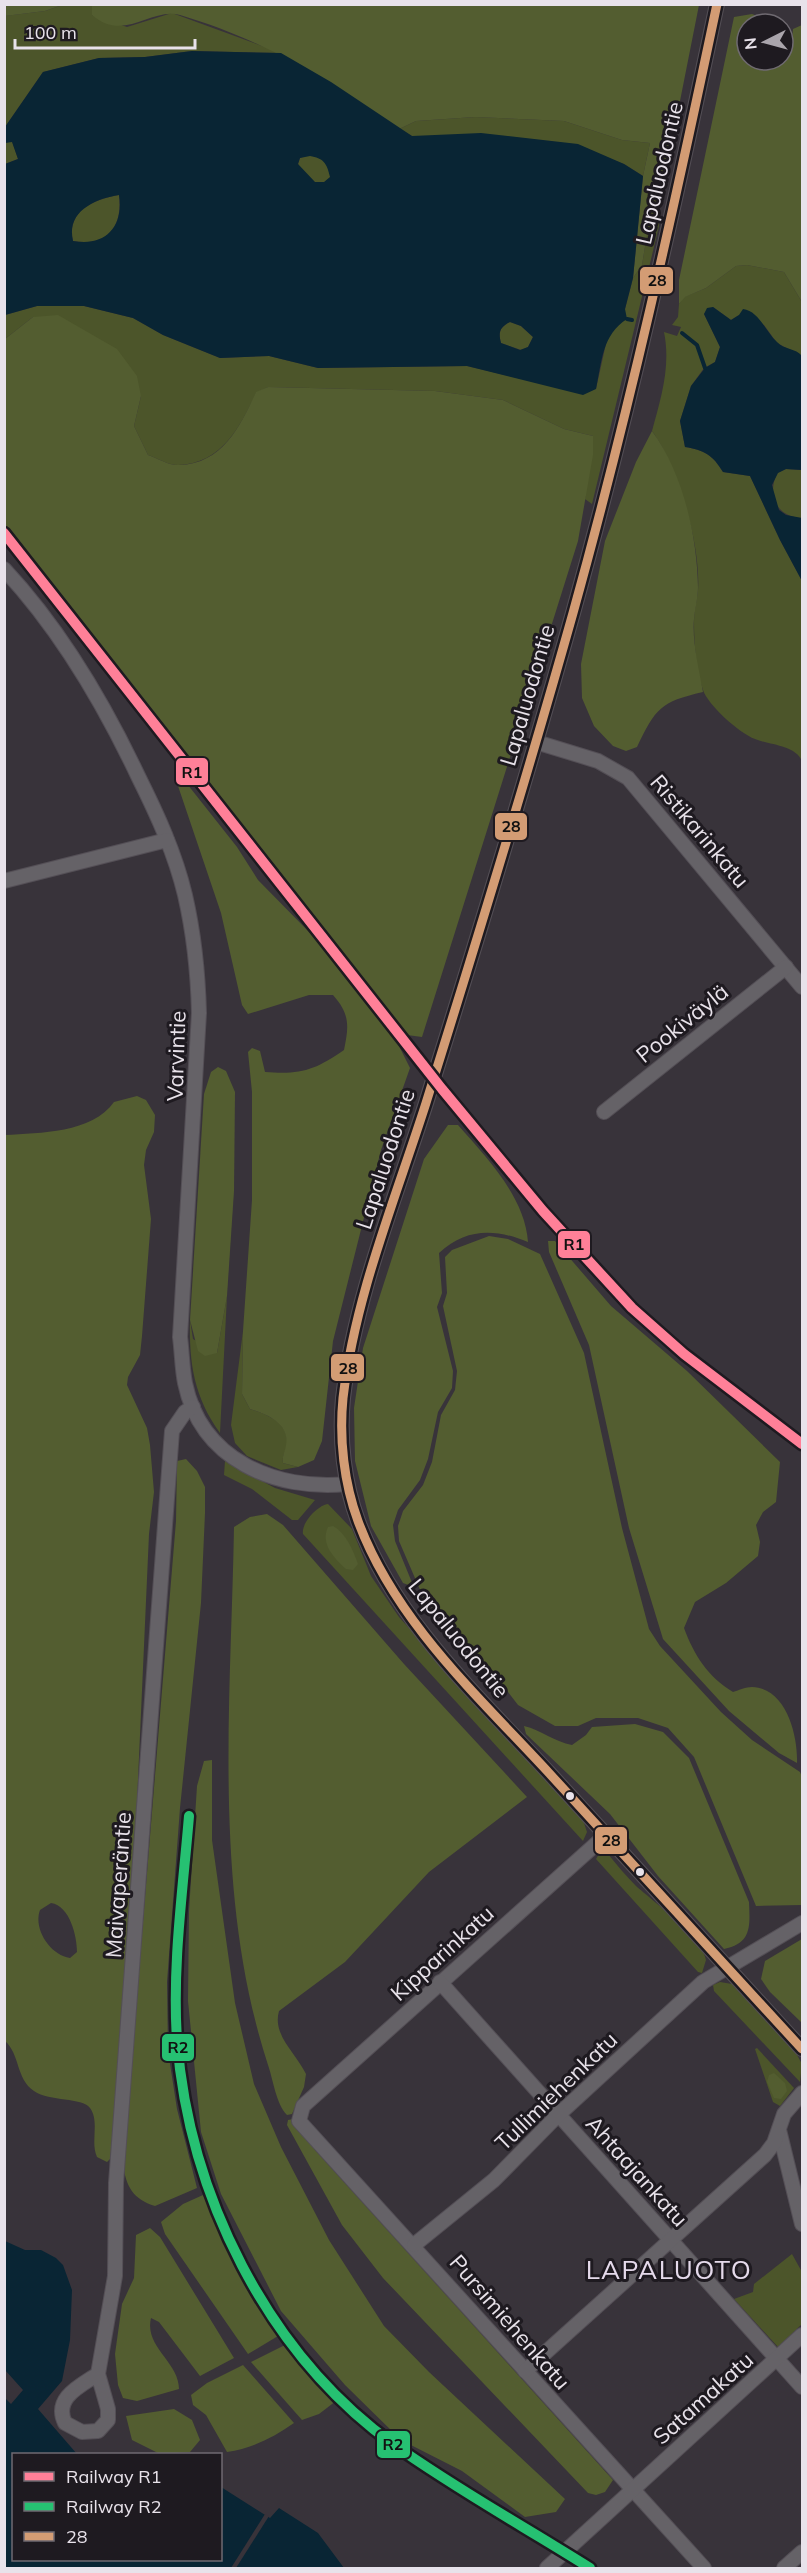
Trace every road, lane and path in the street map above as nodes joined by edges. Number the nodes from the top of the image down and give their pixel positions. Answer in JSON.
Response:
{"nodes":[{"id":1,"x":717,"y":4,"type":"edge"},
{"id":2,"x":4,"y":569,"type":"edge"},
{"id":3,"x":536,"y":742,"type":"junction"},
{"id":4,"x":167,"y":840,"type":"junction"},
{"id":5,"x":4,"y":880,"type":"edge"},
{"id":6,"x":786,"y":967,"type":"junction"},
{"id":7,"x":802,"y":987,"type":"edge"},
{"id":8,"x":604,"y":1112,"type":"dead end"},
{"id":9,"x":193,"y":1407,"type":"junction"},
{"id":10,"x":347,"y":1484,"type":"junction"},
{"id":11,"x":606,"y":1835,"type":"junction"},
{"id":12,"x":802,"y":1923,"type":"edge"},
{"id":13,"x":727,"y":1967,"type":"junction"},
{"id":14,"x":440,"y":1982,"type":"junction"},
{"id":15,"x":802,"y":2049,"type":"edge"},
{"id":16,"x":802,"y":2092,"type":"edge"},
{"id":17,"x":308,"y":2102,"type":"joint"},
{"id":18,"x":558,"y":2115,"type":"junction"},
{"id":19,"x":778,"y":2128,"type":"junction"},
{"id":20,"x":802,"y":2224,"type":"edge"},
{"id":21,"x":671,"y":2239,"type":"junction"},
{"id":22,"x":414,"y":2246,"type":"junction"},
{"id":23,"x":802,"y":2335,"type":"edge"},
{"id":24,"x":777,"y":2360,"type":"junction"},
{"id":25,"x":525,"y":2371,"type":"junction"},
{"id":26,"x":98,"y":2374,"type":"dead end"},
{"id":27,"x":802,"y":2387,"type":"edge"},
{"id":28,"x":631,"y":2490,"type":"junction"},
{"id":29,"x":802,"y":2552,"type":"edge"},
{"id":30,"x":547,"y":2568,"type":"edge"},
{"id":31,"x":704,"y":2568,"type":"edge"},
{"id":32,"x":784,"y":2568,"type":"edge"}],
"edges":[{"from":1,"to":3,"type":"street","name":"Lapaluodontie"},
{"from":2,"to":4,"type":"street","name":"Varvintie"},
{"from":3,"to":6,"type":"street","name":"Ristikarinkatu"},
{"from":3,"to":10,"type":"street","name":"Lapaluodontie"},
{"from":4,"to":5,"type":"street"},
{"from":4,"to":9,"type":"street","name":"Varvintie"},
{"from":6,"to":7,"type":"street","name":"Ristikarinkatu"},
{"from":6,"to":8,"type":"street","name":"Pookiväylä"},
{"from":9,"to":10,"type":"street","name":"Varvintie"},
{"from":9,"to":26,"type":"street","name":"Maivaperäntie"},
{"from":10,"to":11,"type":"street","name":"Lapaluodontie"},
{"from":11,"to":13,"type":"street","name":"Lapaluodontie"},
{"from":11,"to":14,"type":"street","name":"Kipparinkatu"},
{"from":12,"to":13,"type":"street","name":"Tullimiehenkatu"},
{"from":13,"to":15,"type":"street","name":"Lapaluodontie"},
{"from":13,"to":18,"type":"street","name":"Tullimiehenkatu"},
{"from":14,"to":17,"type":"street","name":"Kipparinkatu"},
{"from":14,"to":18,"type":"street","name":"Ahtaajankatu"},
{"from":16,"to":19,"type":"street"},
{"from":17,"to":22,"type":"street","name":"Pursimiehenkatu"},
{"from":18,"to":21,"type":"street","name":"Ahtaajankatu"},
{"from":18,"to":22,"type":"street","name":"Tullimiehenkatu"},
{"from":19,"to":20,"type":"street"},
{"from":19,"to":21,"type":"street"},
{"from":21,"to":24,"type":"street","name":"Ahtaajankatu"},
{"from":21,"to":25,"type":"street"},
{"from":22,"to":25,"type":"street","name":"Pursimiehenkatu"},
{"from":23,"to":24,"type":"street","name":"Satamakatu"},
{"from":24,"to":27,"type":"street","name":"Ahtaajankatu"},
{"from":24,"to":28,"type":"street","name":"Satamakatu"},
{"from":25,"to":28,"type":"street","name":"Pursimiehenkatu"},
{"from":28,"to":30,"type":"street","name":"Satamakatu"},
{"from":28,"to":31,"type":"street","name":"Pursimiehenkatu"},
{"from":29,"to":32,"type":"street"}]}
